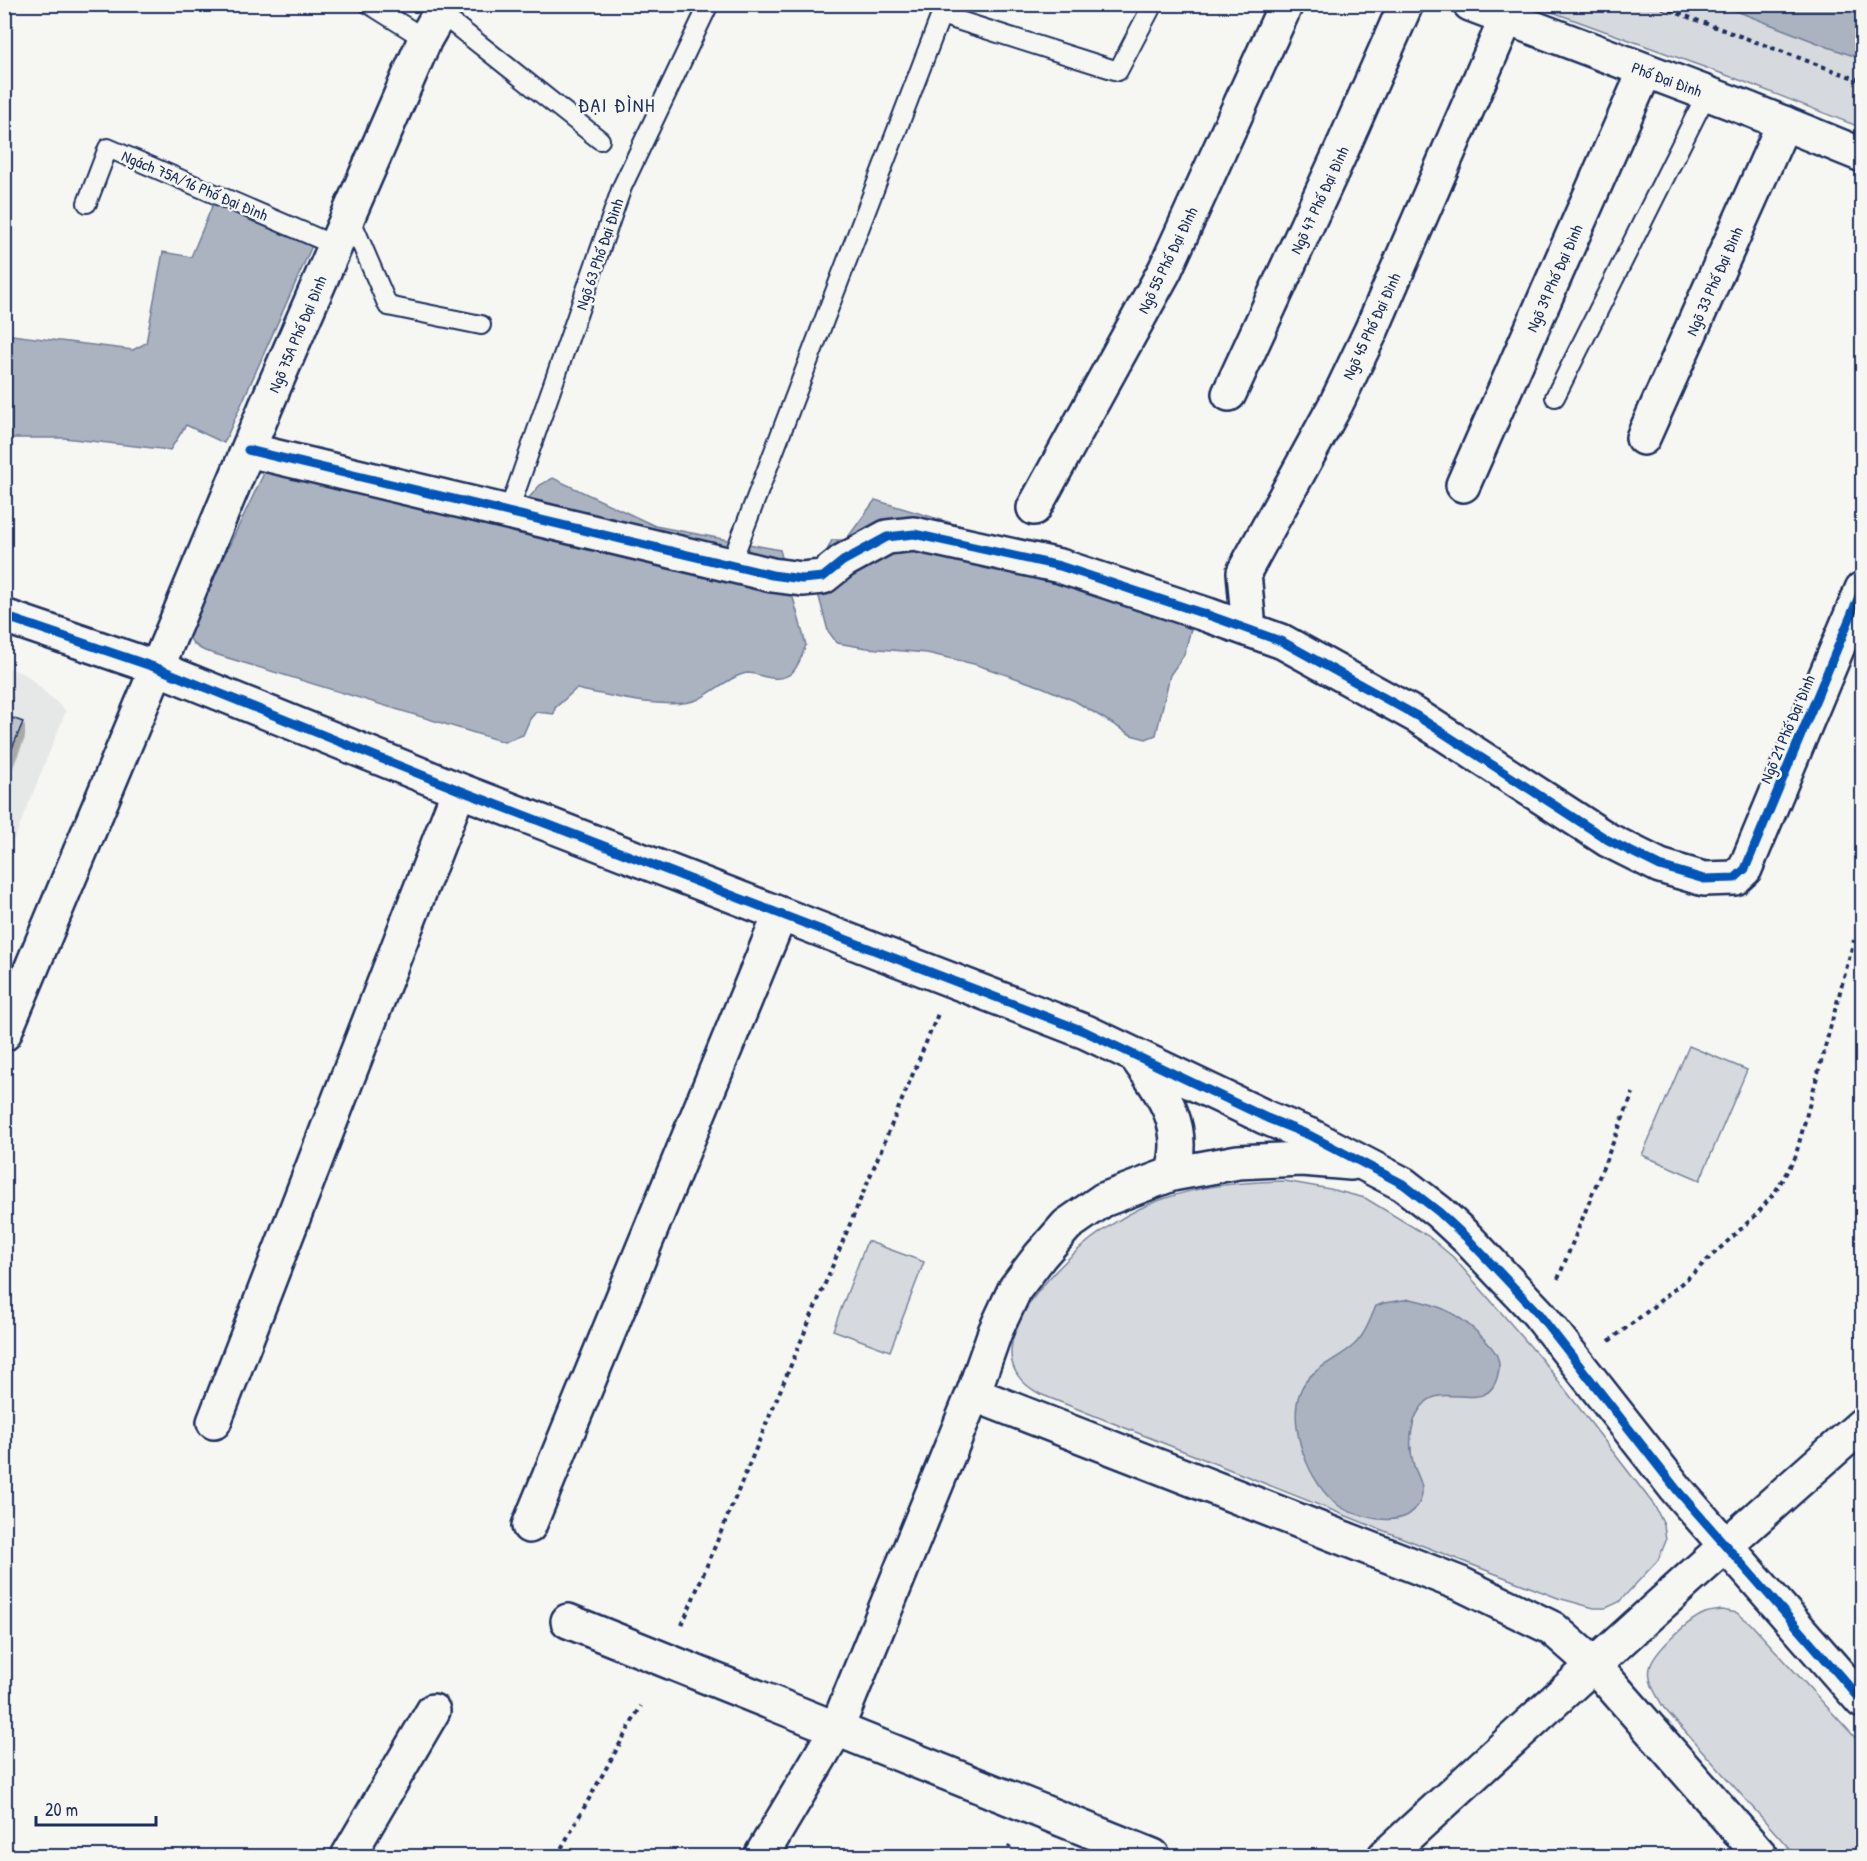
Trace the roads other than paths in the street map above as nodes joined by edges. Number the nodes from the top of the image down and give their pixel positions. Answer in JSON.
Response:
{"nodes":[{"id":1,"x":369,"y":4,"type":"edge"},
{"id":2,"x":710,"y":4,"type":"edge"},
{"id":3,"x":1153,"y":4,"type":"edge"},
{"id":4,"x":1286,"y":4,"type":"edge"},
{"id":5,"x":1406,"y":4,"type":"edge"},
{"id":6,"x":1470,"y":4,"type":"edge"},
{"id":7,"x":437,"y":19,"type":"edge"},
{"id":8,"x":1506,"y":19,"type":"junction"},
{"id":9,"x":1645,"y":71,"type":"junction"},
{"id":10,"x":1707,"y":93,"type":"junction"},
{"id":11,"x":1784,"y":123,"type":"junction"},
{"id":12,"x":600,"y":140,"type":"dead end"},
{"id":13,"x":1863,"y":155,"type":"edge"},
{"id":14,"x":87,"y":202,"type":"dead end"},
{"id":15,"x":349,"y":215,"type":"junction"},
{"id":16,"x":336,"y":246,"type":"junction"},
{"id":17,"x":482,"y":325,"type":"dead end"},
{"id":18,"x":1229,"y":394,"type":"dead end"},
{"id":19,"x":1555,"y":397,"type":"dead end"},
{"id":20,"x":1643,"y":438,"type":"dead end"},
{"id":21,"x":248,"y":450,"type":"junction"},
{"id":22,"x":1463,"y":485,"type":"dead end"},
{"id":23,"x":1034,"y":508,"type":"dead end"},
{"id":24,"x":508,"y":513,"type":"junction"},
{"id":25,"x":730,"y":566,"type":"junction"},
{"id":26,"x":1863,"y":589,"type":"edge"},
{"id":27,"x":4,"y":616,"type":"edge"},
{"id":28,"x":1249,"y":630,"type":"junction"},
{"id":29,"x":157,"y":668,"type":"junction"},
{"id":30,"x":459,"y":790,"type":"junction"},
{"id":31,"x":780,"y":915,"type":"junction"},
{"id":32,"x":4,"y":1034,"type":"edge"},
{"id":33,"x":1135,"y":1056,"type":"junction"},
{"id":34,"x":1370,"y":1165,"type":"junction"},
{"id":35,"x":1172,"y":1174,"type":"junction"},
{"id":36,"x":973,"y":1394,"type":"junction"},
{"id":37,"x":214,"y":1422,"type":"dead end"},
{"id":38,"x":1863,"y":1425,"type":"edge"},
{"id":39,"x":529,"y":1526,"type":"dead end"},
{"id":40,"x":1724,"y":1545,"type":"junction"},
{"id":41,"x":568,"y":1621,"type":"dead end"},
{"id":42,"x":1593,"y":1664,"type":"junction"},
{"id":43,"x":1863,"y":1701,"type":"edge"},
{"id":44,"x":433,"y":1711,"type":"dead end"},
{"id":45,"x":836,"y":1730,"type":"junction"},
{"id":46,"x":348,"y":1857,"type":"edge"},
{"id":47,"x":761,"y":1857,"type":"edge"},
{"id":48,"x":1153,"y":1857,"type":"edge"},
{"id":49,"x":1385,"y":1857,"type":"edge"},
{"id":50,"x":1761,"y":1857,"type":"edge"}],
"edges":[{"from":1,"to":7,"type":"lane"},
{"from":2,"to":24,"type":"lane","name":"Ngõ 63 Phố Đại Đình"},
{"from":3,"to":25,"type":"lane"},
{"from":4,"to":23,"type":"street","name":"Ngõ 55 Phố Đại Đình"},
{"from":5,"to":18,"type":"street","name":"Ngõ 47 Phố Đại Đình"},
{"from":6,"to":8,"type":"street","name":"Phố Đại Đình"},
{"from":7,"to":12,"type":"lane"},
{"from":7,"to":15,"type":"street","name":"Ngõ 75A Phố Đại Đình"},
{"from":8,"to":9,"type":"street","name":"Phố Đại Đình"},
{"from":8,"to":28,"type":"street","name":"Ngõ 45 Phố Đại Đình"},
{"from":9,"to":10,"type":"street","name":"Phố Đại Đình"},
{"from":9,"to":22,"type":"street","name":"Ngõ 39 Phố Đại Đình"},
{"from":10,"to":11,"type":"street","name":"Phố Đại Đình"},
{"from":10,"to":19,"type":"lane"},
{"from":11,"to":13,"type":"street","name":"Phố Đại Đình"},
{"from":11,"to":20,"type":"street","name":"Ngõ 33 Phố Đại Đình"},
{"from":14,"to":16,"type":"lane","name":"Ngách 75A/16 Phố Đại Đình"},
{"from":15,"to":16,"type":"street","name":"Ngõ 75A Phố Đại Đình"},
{"from":15,"to":17,"type":"lane"},
{"from":16,"to":21,"type":"street","name":"Ngõ 75A Phố Đại Đình"},
{"from":21,"to":24,"type":"street"},
{"from":21,"to":29,"type":"street","name":"Ngõ 75A Phố Đại Đình"},
{"from":24,"to":25,"type":"street"},
{"from":25,"to":28,"type":"street"},
{"from":26,"to":28,"type":"street","name":"Ngõ 21 Phố Đại Đình"},
{"from":27,"to":29,"type":"street"},
{"from":29,"to":30,"type":"street"},
{"from":29,"to":32,"type":"street","name":"Ngõ 75A Phố Đại Đình"},
{"from":30,"to":31,"type":"street"},
{"from":30,"to":37,"type":"street"},
{"from":31,"to":33,"type":"street"},
{"from":31,"to":39,"type":"street"},
{"from":33,"to":34,"type":"street"},
{"from":33,"to":35,"type":"street"},
{"from":34,"to":35,"type":"street"},
{"from":34,"to":40,"type":"street"},
{"from":35,"to":36,"type":"street"},
{"from":36,"to":42,"type":"street"},
{"from":36,"to":45,"type":"street"},
{"from":38,"to":40,"type":"street"},
{"from":40,"to":42,"type":"street"},
{"from":40,"to":43,"type":"street"},
{"from":41,"to":45,"type":"street"},
{"from":42,"to":49,"type":"street"},
{"from":42,"to":50,"type":"street"},
{"from":44,"to":46,"type":"street"},
{"from":45,"to":47,"type":"street"},
{"from":45,"to":48,"type":"street"}]}
